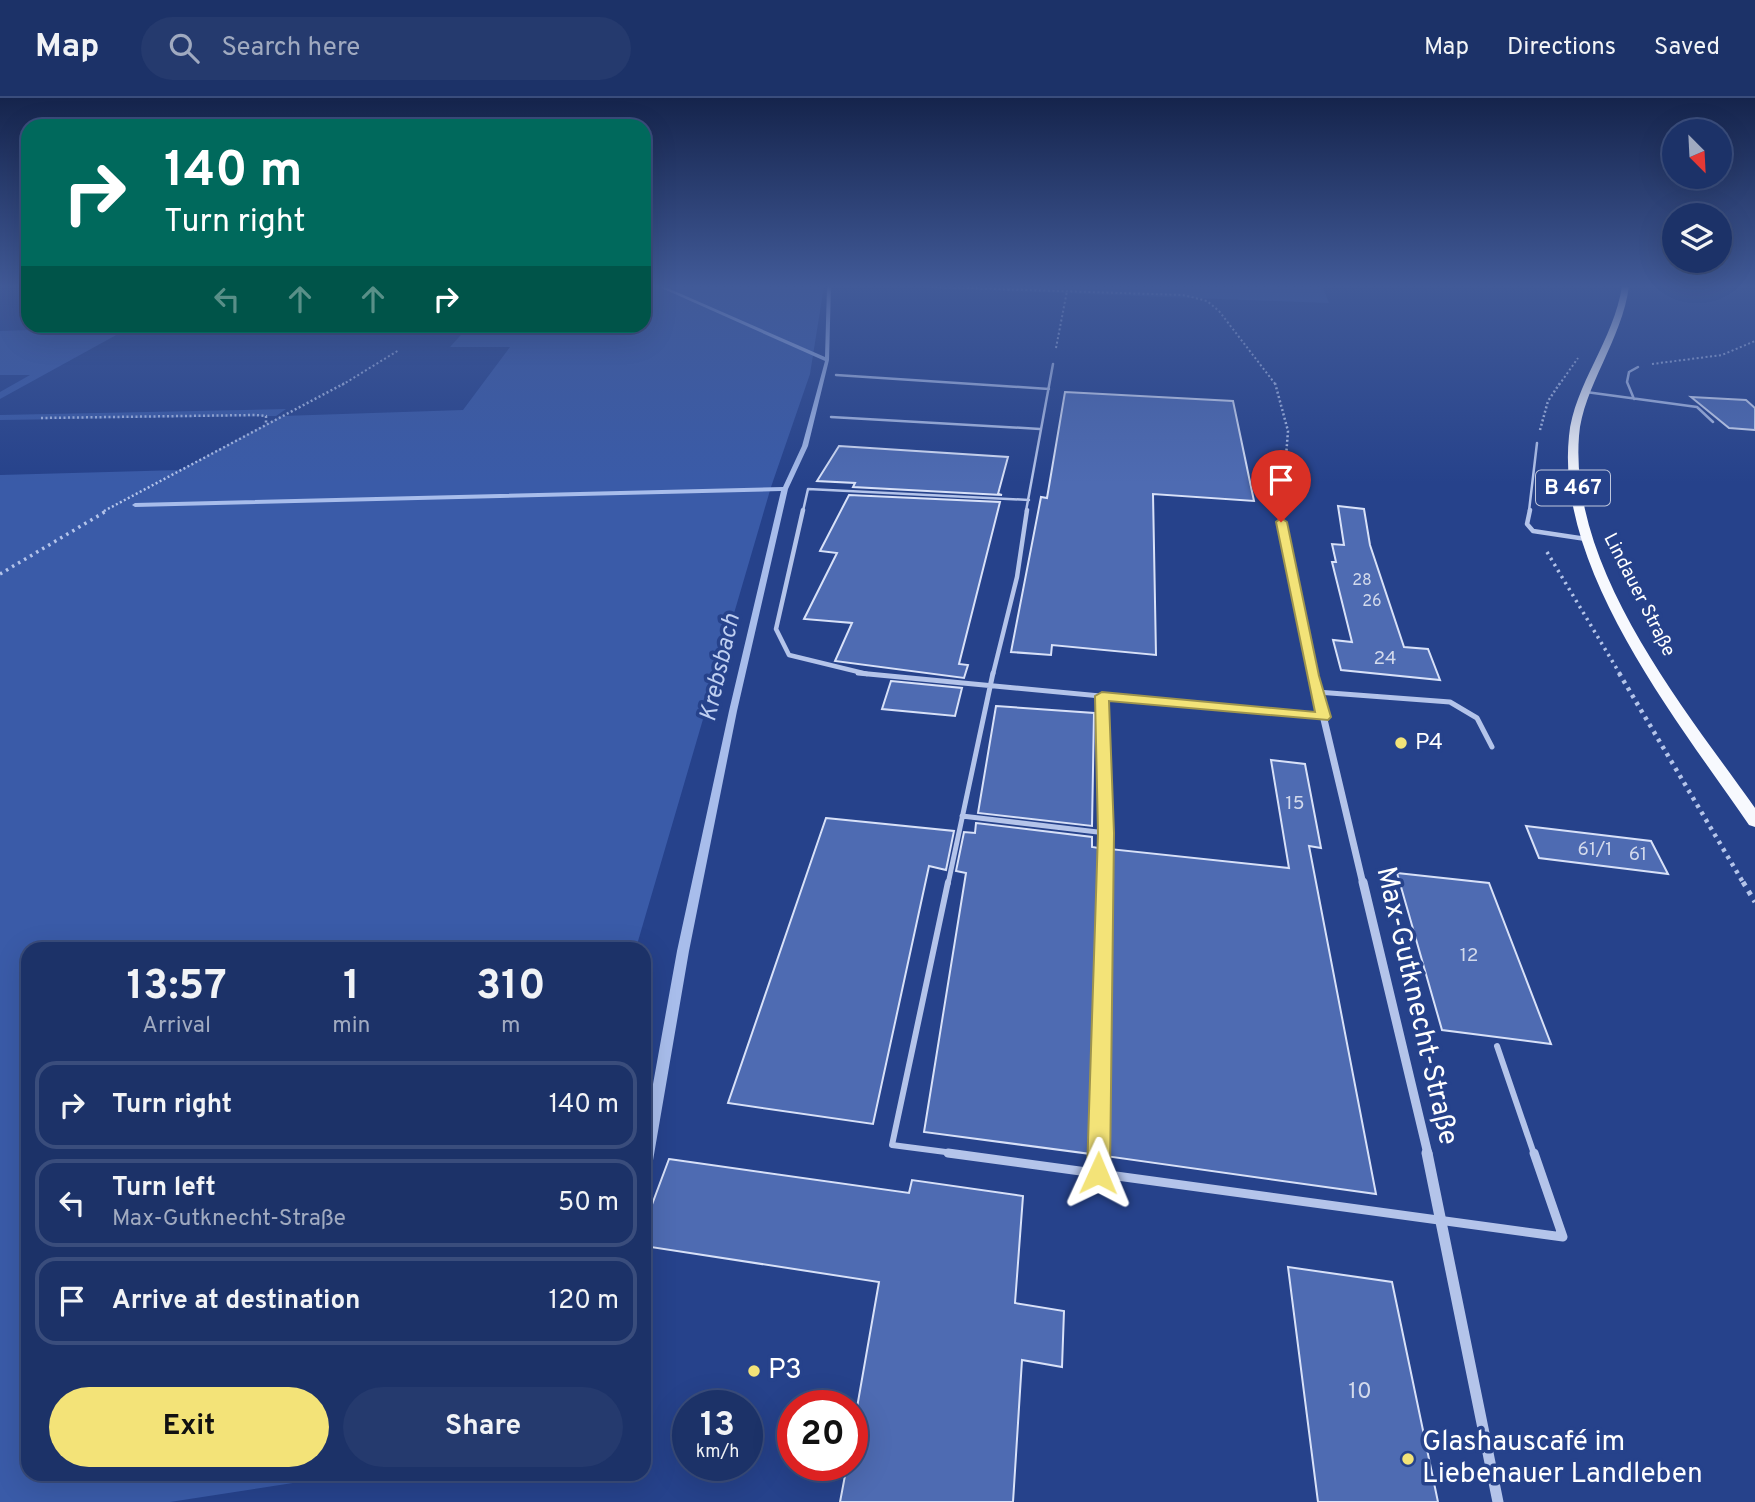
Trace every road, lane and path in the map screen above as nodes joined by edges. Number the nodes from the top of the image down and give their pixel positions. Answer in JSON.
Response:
{"nodes":[{"id":1,"x":397,"y":352,"type":"edge"},
{"id":2,"x":1055,"y":352,"type":"edge"},
{"id":3,"x":1252,"y":352,"type":"edge"},
{"id":4,"x":1605,"y":352,"type":"edge"},
{"id":5,"x":1731,"y":352,"type":"edge"},
{"id":6,"x":1580,"y":355,"type":"dead end"},
{"id":7,"x":1053,"y":364,"type":"joint"},
{"id":8,"x":1638,"y":367,"type":"joint"},
{"id":9,"x":836,"y":375,"type":"dead end"},
{"id":10,"x":1049,"y":389,"type":"junction"},
{"id":11,"x":1586,"y":392,"type":"junction"},
{"id":12,"x":1634,"y":399,"type":"junction"},
{"id":13,"x":831,"y":417,"type":"dead end"},
{"id":14,"x":41,"y":418,"type":"dead end"},
{"id":15,"x":1713,"y":422,"type":"dead end"},
{"id":16,"x":266,"y":425,"type":"junction"},
{"id":17,"x":1040,"y":429,"type":"junction"},
{"id":18,"x":1537,"y":443,"type":"joint"},
{"id":19,"x":1029,"y":500,"type":"junction"},
{"id":20,"x":1281,"y":522,"type":"joint"},
{"id":21,"x":1533,"y":531,"type":"junction"},
{"id":22,"x":1587,"y":539,"type":"junction"},
{"id":23,"x":0,"y":574,"type":"edge"},
{"id":24,"x":990,"y":685,"type":"junction"},
{"id":25,"x":1317,"y":692,"type":"junction"},
{"id":26,"x":1102,"y":696,"type":"junction"},
{"id":27,"x":1323,"y":717,"type":"junction"},
{"id":28,"x":1492,"y":747,"type":"dead end"},
{"id":29,"x":961,"y":816,"type":"junction"},
{"id":30,"x":1755,"y":821,"type":"edge"},
{"id":31,"x":1106,"y":833,"type":"junction"},
{"id":32,"x":1755,"y":902,"type":"edge"},
{"id":33,"x":1497,"y":1046,"type":"dead end"},
{"id":34,"x":1098,"y":1173,"type":"junction"},
{"id":35,"x":1443,"y":1219,"type":"junction"},
{"id":36,"x":1498,"y":1502,"type":"edge"}],
"edges":[{"from":1,"to":16,"type":"path"},
{"from":2,"to":7,"type":"path"},
{"from":3,"to":20,"type":"path"},
{"from":4,"to":11,"type":"main road","name":"Lindauer Straße","number":"B 467"},
{"from":5,"to":8,"type":"path"},
{"from":6,"to":18,"type":"path"},
{"from":7,"to":10,"type":"lane"},
{"from":8,"to":12,"type":"lane"},
{"from":9,"to":10,"type":"lane"},
{"from":10,"to":17,"type":"lane"},
{"from":11,"to":12,"type":"lane"},
{"from":11,"to":22,"type":"main road","name":"Lindauer Straße","number":"B 467"},
{"from":12,"to":15,"type":"lane"},
{"from":13,"to":17,"type":"lane"},
{"from":14,"to":16,"type":"path"},
{"from":16,"to":23,"type":"path"},
{"from":17,"to":19,"type":"lane"},
{"from":18,"to":21,"type":"lane"},
{"from":19,"to":24,"type":"lane"},
{"from":19,"to":24,"type":"lane"},
{"from":20,"to":25,"type":"street","name":"Max-Gutknecht-Straße"},
{"from":21,"to":22,"type":"lane"},
{"from":21,"to":32,"type":"path"},
{"from":22,"to":30,"type":"main road","name":"Lindauer Straße","number":"B 467"},
{"from":24,"to":26,"type":"lane"},
{"from":24,"to":29,"type":"lane"},
{"from":25,"to":27,"type":"street","name":"Max-Gutknecht-Straße"},
{"from":25,"to":28,"type":"lane"},
{"from":26,"to":27,"type":"lane"},
{"from":26,"to":31,"type":"lane"},
{"from":27,"to":35,"type":"street","name":"Max-Gutknecht-Straße"},
{"from":29,"to":31,"type":"lane"},
{"from":29,"to":34,"type":"lane"},
{"from":31,"to":34,"type":"lane"},
{"from":33,"to":35,"type":"lane"},
{"from":34,"to":35,"type":"lane"},
{"from":35,"to":36,"type":"street","name":"Max-Gutknecht-Straße"}]}
